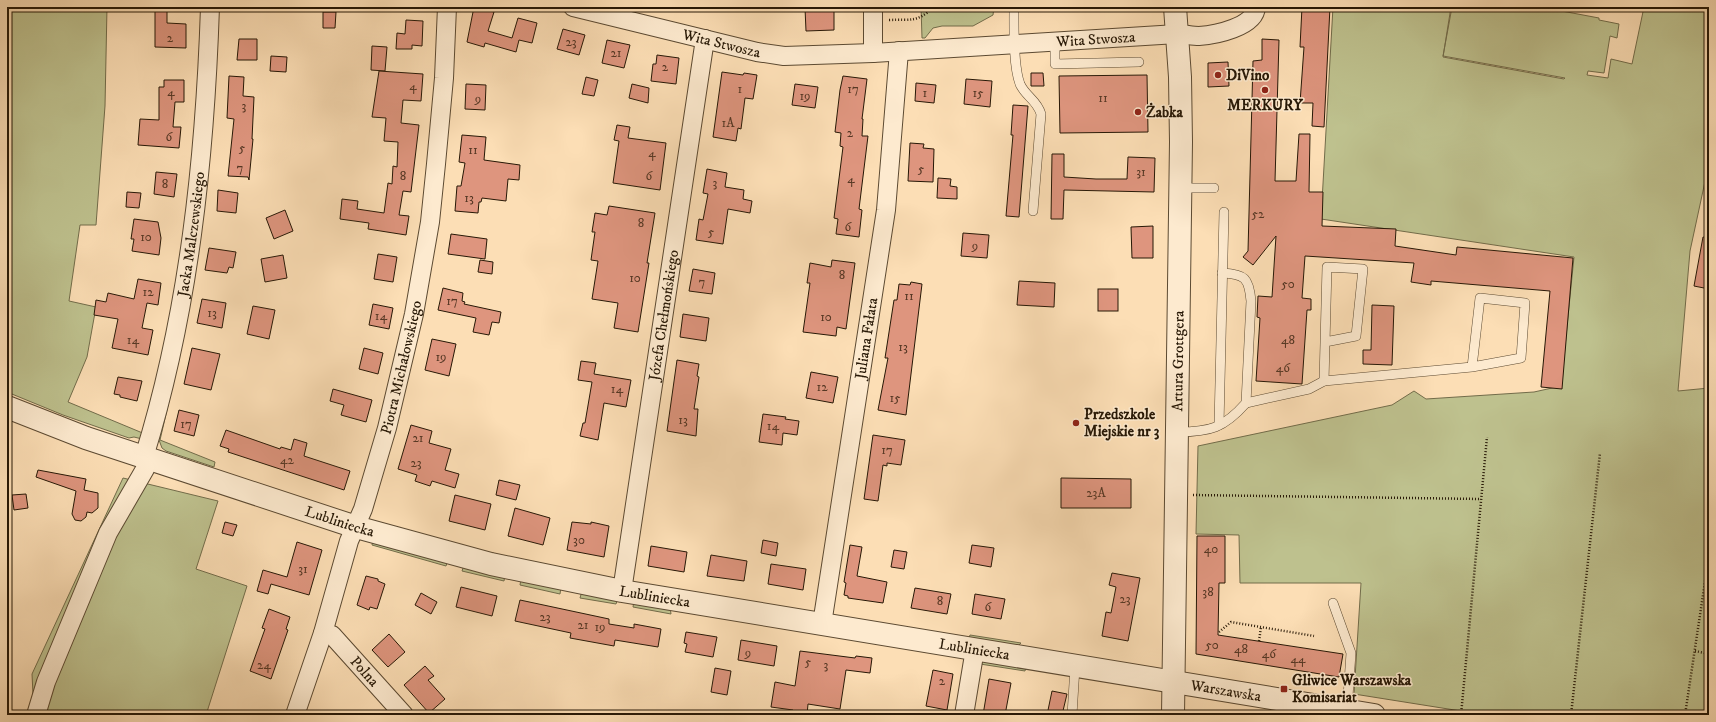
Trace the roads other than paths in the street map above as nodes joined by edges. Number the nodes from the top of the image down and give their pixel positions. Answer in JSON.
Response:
{"nodes":[{"id":1,"x":210,"y":7,"type":"edge"},
{"id":2,"x":447,"y":7,"type":"edge"},
{"id":3,"x":573,"y":7,"type":"edge"},
{"id":4,"x":1014,"y":7,"type":"edge"},
{"id":5,"x":1175,"y":7,"type":"edge"},
{"id":6,"x":1256,"y":7,"type":"edge"},
{"id":7,"x":873,"y":14,"type":"edge"},
{"id":8,"x":1177,"y":34,"type":"junction"},
{"id":9,"x":705,"y":39,"type":"junction"},
{"id":10,"x":1055,"y":42,"type":"junction"},
{"id":11,"x":1014,"y":44,"type":"junction"},
{"id":12,"x":899,"y":51,"type":"junction"},
{"id":13,"x":873,"y":53,"type":"junction"},
{"id":14,"x":1139,"y":62,"type":"dead end"},
{"id":15,"x":1181,"y":188,"type":"junction"},
{"id":16,"x":1214,"y":188,"type":"dead end"},
{"id":17,"x":1033,"y":211,"type":"dead end"},
{"id":18,"x":1224,"y":212,"type":"dead end"},
{"id":19,"x":1222,"y":273,"type":"junction"},
{"id":20,"x":1325,"y":342,"type":"junction"},
{"id":21,"x":1472,"y":367,"type":"junction"},
{"id":22,"x":1324,"y":382,"type":"junction"},
{"id":23,"x":1246,"y":403,"type":"junction"},
{"id":24,"x":7,"y":407,"type":"edge"},
{"id":25,"x":1219,"y":425,"type":"junction"},
{"id":26,"x":1178,"y":432,"type":"junction"},
{"id":27,"x":146,"y":458,"type":"junction"},
{"id":28,"x":356,"y":527,"type":"junction"},
{"id":29,"x":622,"y":592,"type":"junction"},
{"id":30,"x":1333,"y":602,"type":"dead end"},
{"id":31,"x":822,"y":624,"type":"junction"},
{"id":32,"x":323,"y":633,"type":"junction"},
{"id":33,"x":975,"y":649,"type":"junction"},
{"id":34,"x":1075,"y":667,"type":"junction"},
{"id":35,"x":1173,"y":683,"type":"junction"},
{"id":36,"x":1347,"y":711,"type":"junction"},
{"id":37,"x":36,"y":715,"type":"edge"},
{"id":38,"x":295,"y":715,"type":"edge"},
{"id":39,"x":404,"y":715,"type":"edge"},
{"id":40,"x":964,"y":715,"type":"edge"},
{"id":41,"x":1072,"y":715,"type":"edge"},
{"id":42,"x":1173,"y":715,"type":"edge"},
{"id":43,"x":1374,"y":715,"type":"edge"}],
"edges":[{"from":1,"to":27,"type":"street","name":"Jacka Malczewskiego"},
{"from":2,"to":28,"type":"street","name":"Piotra Michałowskiego"},
{"from":3,"to":9,"type":"street","name":"Wita Stwosza"},
{"from":4,"to":11,"type":"lane"},
{"from":5,"to":8,"type":"street","name":"Artura Grottgera"},
{"from":6,"to":8,"type":"street","name":"Wita Stwosza"},
{"from":7,"to":13,"type":"street"},
{"from":8,"to":10,"type":"street","name":"Wita Stwosza"},
{"from":8,"to":15,"type":"street","name":"Artura Grottgera"},
{"from":9,"to":13,"type":"street","name":"Wita Stwosza"},
{"from":9,"to":29,"type":"street","name":"Józefa Chełmońskiego"},
{"from":10,"to":11,"type":"street","name":"Wita Stwosza"},
{"from":10,"to":14,"type":"lane"},
{"from":11,"to":12,"type":"street","name":"Wita Stwosza"},
{"from":11,"to":17,"type":"lane"},
{"from":12,"to":13,"type":"street","name":"Wita Stwosza"},
{"from":12,"to":31,"type":"street","name":"Juliana Fałata"},
{"from":15,"to":16,"type":"lane"},
{"from":15,"to":26,"type":"street","name":"Artura Grottgera"},
{"from":18,"to":19,"type":"lane"},
{"from":19,"to":23,"type":"lane"},
{"from":19,"to":25,"type":"lane"},
{"from":20,"to":20,"type":"lane"},
{"from":20,"to":22,"type":"lane"},
{"from":21,"to":21,"type":"lane"},
{"from":21,"to":22,"type":"lane"},
{"from":22,"to":23,"type":"lane"},
{"from":23,"to":25,"type":"lane"},
{"from":24,"to":27,"type":"street","name":"Lubliniecka"},
{"from":25,"to":26,"type":"lane"},
{"from":26,"to":35,"type":"street","name":"Artura Grottgera"},
{"from":27,"to":28,"type":"street","name":"Lubliniecka"},
{"from":27,"to":37,"type":"street"},
{"from":28,"to":29,"type":"street","name":"Lubliniecka"},
{"from":28,"to":32,"type":"street","name":"Piotra Michałowskiego"},
{"from":29,"to":31,"type":"street","name":"Lubliniecka"},
{"from":30,"to":36,"type":"lane"},
{"from":31,"to":33,"type":"street","name":"Lubliniecka"},
{"from":32,"to":38,"type":"street","name":"Piotra Michałowskiego"},
{"from":32,"to":39,"type":"street","name":"Polna"},
{"from":33,"to":34,"type":"street","name":"Lubliniecka"},
{"from":33,"to":40,"type":"street"},
{"from":34,"to":35,"type":"street","name":"Lubliniecka"},
{"from":34,"to":41,"type":"lane"},
{"from":35,"to":36,"type":"street","name":"Warszawska"},
{"from":35,"to":42,"type":"street","name":"Artura Grottgera"},
{"from":36,"to":43,"type":"street","name":"Warszawska"}]}
